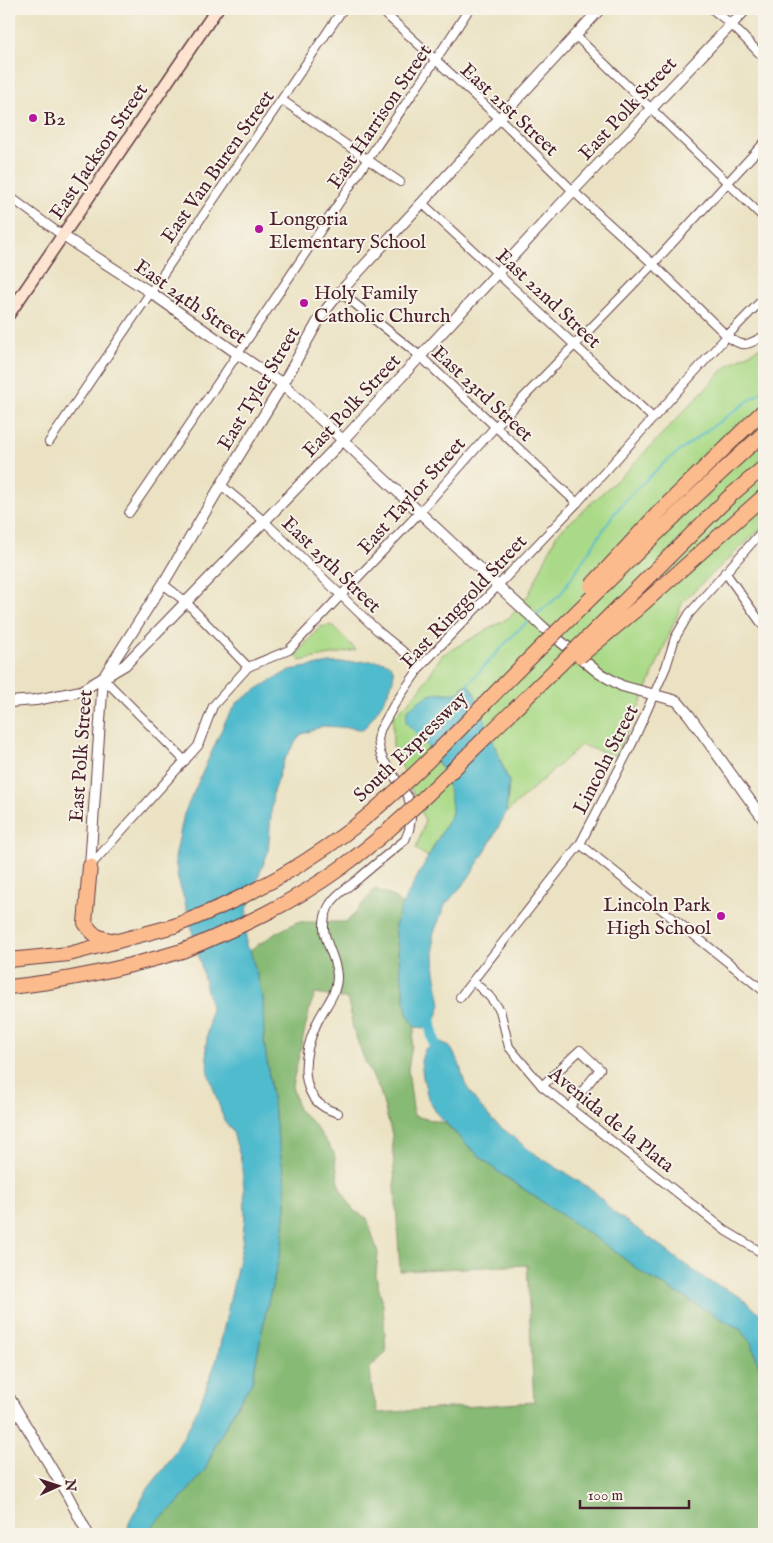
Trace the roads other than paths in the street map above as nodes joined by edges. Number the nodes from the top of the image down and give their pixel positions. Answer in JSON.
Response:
{"nodes":[{"id":1,"x":217,"y":9,"type":"edge"},
{"id":2,"x":343,"y":9,"type":"edge"},
{"id":3,"x":380,"y":9,"type":"edge"},
{"id":4,"x":469,"y":9,"type":"edge"},
{"id":5,"x":600,"y":9,"type":"edge"},
{"id":6,"x":712,"y":9,"type":"edge"},
{"id":7,"x":746,"y":9,"type":"edge"},
{"id":8,"x":731,"y":24,"type":"junction"},
{"id":9,"x":576,"y":36,"type":"junction"},
{"id":10,"x":764,"y":58,"type":"edge"},
{"id":11,"x":436,"y":62,"type":"junction"},
{"id":12,"x":282,"y":100,"type":"junction"},
{"id":13,"x":651,"y":108,"type":"junction"},
{"id":14,"x":499,"y":118,"type":"junction"},
{"id":15,"x":764,"y":143,"type":"edge"},
{"id":16,"x":367,"y":161,"type":"junction"},
{"id":17,"x":400,"y":182,"type":"dead end"},
{"id":18,"x":728,"y":182,"type":"junction"},
{"id":19,"x":573,"y":191,"type":"junction"},
{"id":20,"x":9,"y":196,"type":"edge"},
{"id":21,"x":422,"y":203,"type":"junction"},
{"id":22,"x":764,"y":218,"type":"edge"},
{"id":23,"x":63,"y":236,"type":"junction"},
{"id":24,"x":653,"y":264,"type":"junction"},
{"id":25,"x":498,"y":274,"type":"junction"},
{"id":26,"x":150,"y":292,"type":"junction"},
{"id":27,"x":340,"y":292,"type":"junction"},
{"id":28,"x":764,"y":298,"type":"edge"},
{"id":29,"x":9,"y":314,"type":"edge"},
{"id":30,"x":727,"y":336,"type":"junction"},
{"id":31,"x":764,"y":336,"type":"edge"},
{"id":32,"x":575,"y":346,"type":"junction"},
{"id":33,"x":238,"y":354,"type":"junction"},
{"id":34,"x":420,"y":356,"type":"junction"},
{"id":35,"x":283,"y":384,"type":"junction"},
{"id":36,"x":764,"y":410,"type":"edge"},
{"id":37,"x":653,"y":418,"type":"junction"},
{"id":38,"x":496,"y":427,"type":"junction"},
{"id":39,"x":764,"y":433,"type":"edge"},
{"id":40,"x":343,"y":440,"type":"junction"},
{"id":41,"x":49,"y":442,"type":"dead end"},
{"id":42,"x":764,"y":467,"type":"edge"},
{"id":43,"x":221,"y":485,"type":"junction"},
{"id":44,"x":764,"y":496,"type":"edge"},
{"id":45,"x":577,"y":503,"type":"junction"},
{"id":46,"x":420,"y":512,"type":"junction"},
{"id":47,"x":129,"y":514,"type":"dead end"},
{"id":48,"x":265,"y":522,"type":"junction"},
{"id":49,"x":764,"y":529,"type":"edge"},
{"id":50,"x":725,"y":572,"type":"junction"},
{"id":51,"x":163,"y":584,"type":"junction"},
{"id":52,"x":498,"y":586,"type":"junction"},
{"id":53,"x":342,"y":594,"type":"junction"},
{"id":54,"x":186,"y":602,"type":"junction"},
{"id":55,"x":764,"y":628,"type":"edge"},
{"id":56,"x":421,"y":666,"type":"junction"},
{"id":57,"x":248,"y":667,"type":"junction"},
{"id":58,"x":102,"y":678,"type":"junction"},
{"id":59,"x":655,"y":695,"type":"junction"},
{"id":60,"x":9,"y":702,"type":"edge"},
{"id":61,"x":476,"y":712,"type":"junction"},
{"id":62,"x":512,"y":713,"type":"junction"},
{"id":63,"x":185,"y":761,"type":"junction"},
{"id":64,"x":764,"y":820,"type":"edge"},
{"id":65,"x":580,"y":844,"type":"junction"},
{"id":66,"x":90,"y":866,"type":"junction"},
{"id":67,"x":119,"y":942,"type":"junction"},
{"id":68,"x":9,"y":960,"type":"edge"},
{"id":69,"x":473,"y":981,"type":"junction"},
{"id":70,"x":9,"y":987,"type":"edge"},
{"id":71,"x":764,"y":990,"type":"edge"},
{"id":72,"x":460,"y":997,"type":"dead end"},
{"id":73,"x":542,"y":1086,"type":"junction"},
{"id":74,"x":569,"y":1108,"type":"junction"},
{"id":75,"x":338,"y":1113,"type":"dead end"},
{"id":76,"x":764,"y":1254,"type":"edge"},
{"id":77,"x":9,"y":1397,"type":"edge"},
{"id":78,"x":88,"y":1534,"type":"edge"}],
"edges":[{"from":1,"to":23,"type":"main road","name":"East Jackson Street"},
{"from":2,"to":12,"type":"street","name":"East Van Buren Street"},
{"from":3,"to":11,"type":"street","name":"East 21st Street"},
{"from":4,"to":11,"type":"street","name":"East Harrison Street"},
{"from":5,"to":9,"type":"street","name":"East Tyler Street"},
{"from":6,"to":8,"type":"street"},
{"from":7,"to":8,"type":"street","name":"East Polk Street"},
{"from":8,"to":10,"type":"street"},
{"from":8,"to":13,"type":"street","name":"East Polk Street"},
{"from":9,"to":13,"type":"street"},
{"from":9,"to":14,"type":"street","name":"East Tyler Street"},
{"from":11,"to":14,"type":"street","name":"East 21st Street"},
{"from":11,"to":16,"type":"street","name":"East Harrison Street"},
{"from":12,"to":16,"type":"street"},
{"from":12,"to":26,"type":"street","name":"East Van Buren Street"},
{"from":13,"to":18,"type":"street"},
{"from":13,"to":19,"type":"street","name":"East Polk Street"},
{"from":14,"to":19,"type":"street","name":"East 21st Street"},
{"from":14,"to":21,"type":"street","name":"East Tyler Street"},
{"from":15,"to":18,"type":"street","name":"East Taylor Street"},
{"from":16,"to":17,"type":"street"},
{"from":16,"to":33,"type":"street","name":"East Harrison Street"},
{"from":18,"to":22,"type":"street"},
{"from":18,"to":24,"type":"street","name":"East Taylor Street"},
{"from":19,"to":24,"type":"street","name":"East 21st Street"},
{"from":19,"to":25,"type":"street","name":"East Polk Street"},
{"from":20,"to":23,"type":"street","name":"East 24th Street"},
{"from":21,"to":25,"type":"street","name":"East 22nd Street"},
{"from":21,"to":27,"type":"street","name":"East Tyler Street"},
{"from":23,"to":26,"type":"street","name":"East 24th Street"},
{"from":23,"to":29,"type":"main road","name":"East Jackson Street"},
{"from":24,"to":30,"type":"street","name":"East 21st Street"},
{"from":24,"to":32,"type":"street","name":"East Taylor Street"},
{"from":25,"to":32,"type":"street","name":"East 22nd Street"},
{"from":25,"to":34,"type":"street","name":"East Polk Street"},
{"from":26,"to":33,"type":"street","name":"East 24th Street"},
{"from":26,"to":41,"type":"street","name":"East Van Buren Street"},
{"from":27,"to":34,"type":"street","name":"East 23rd Street"},
{"from":27,"to":35,"type":"street","name":"East Tyler Street"},
{"from":28,"to":30,"type":"street","name":"East Ringgold Street"},
{"from":30,"to":31,"type":"street"},
{"from":30,"to":37,"type":"street","name":"East Ringgold Street"},
{"from":32,"to":37,"type":"street","name":"East 22nd Street"},
{"from":32,"to":38,"type":"street","name":"East Taylor Street"},
{"from":33,"to":35,"type":"street","name":"East 24th Street"},
{"from":33,"to":47,"type":"street","name":"East Harrison Street"},
{"from":34,"to":38,"type":"street","name":"East 23rd Street"},
{"from":34,"to":40,"type":"street","name":"East Polk Street"},
{"from":35,"to":40,"type":"street","name":"East 24th Street"},
{"from":35,"to":43,"type":"street","name":"East Tyler Street"},
{"from":36,"to":61,"type":"highway","bridge":true},
{"from":37,"to":45,"type":"street","name":"East Ringgold Street"},
{"from":38,"to":45,"type":"street","name":"East 23rd Street"},
{"from":38,"to":46,"type":"street","name":"East Taylor Street"},
{"from":39,"to":61,"type":"highway","name":"South Expressway","bridge":true},
{"from":40,"to":46,"type":"street","name":"East 24th Street"},
{"from":40,"to":48,"type":"street","name":"East Polk Street"},
{"from":42,"to":62,"type":"highway","bridge":true},
{"from":43,"to":48,"type":"street","name":"East 25th Street"},
{"from":43,"to":51,"type":"street","name":"East Tyler Street"},
{"from":44,"to":62,"type":"highway","bridge":true},
{"from":45,"to":52,"type":"street","name":"East Ringgold Street"},
{"from":46,"to":52,"type":"street","name":"East 24th Street"},
{"from":46,"to":53,"type":"street","name":"East Taylor Street"},
{"from":48,"to":53,"type":"street","name":"East 25th Street"},
{"from":48,"to":54,"type":"street","name":"East Polk Street"},
{"from":49,"to":50,"type":"street","name":"Lincoln Street"},
{"from":50,"to":55,"type":"street"},
{"from":50,"to":59,"type":"street","name":"Lincoln Street"},
{"from":51,"to":54,"type":"street"},
{"from":51,"to":58,"type":"street","name":"East Tyler Street"},
{"from":52,"to":56,"type":"street","name":"East Ringgold Street"},
{"from":52,"to":59,"type":"street","name":"East 24th Street"},
{"from":53,"to":56,"type":"street","name":"East 25th Street"},
{"from":53,"to":57,"type":"street","name":"East Taylor Street"},
{"from":54,"to":57,"type":"street"},
{"from":54,"to":58,"type":"street","name":"East Polk Street"},
{"from":56,"to":75,"type":"street","name":"East Ringgold Street"},
{"from":57,"to":63,"type":"street","name":"East Taylor Street"},
{"from":58,"to":60,"type":"street"},
{"from":58,"to":63,"type":"street"},
{"from":58,"to":66,"type":"street","name":"East Polk Street"},
{"from":59,"to":64,"type":"street"},
{"from":59,"to":65,"type":"street","name":"Lincoln Street"},
{"from":61,"to":67,"type":"highway","name":"South Expressway","bridge":true},
{"from":62,"to":70,"type":"highway","bridge":true},
{"from":63,"to":66,"type":"street","name":"East Taylor Street"},
{"from":65,"to":69,"type":"street","name":"Lincoln Street"},
{"from":65,"to":71,"type":"street"},
{"from":66,"to":67,"type":"highway"},
{"from":67,"to":68,"type":"highway","name":"South Expressway"},
{"from":69,"to":72,"type":"street","name":"Lincoln Street"},
{"from":69,"to":73,"type":"street","name":"Avenida de la Plata"},
{"from":73,"to":74,"type":"street","name":"Avenida de la Plata"},
{"from":73,"to":74,"type":"street"},
{"from":74,"to":76,"type":"street","name":"Avenida de la Plata"},
{"from":77,"to":78,"type":"street"}]}
